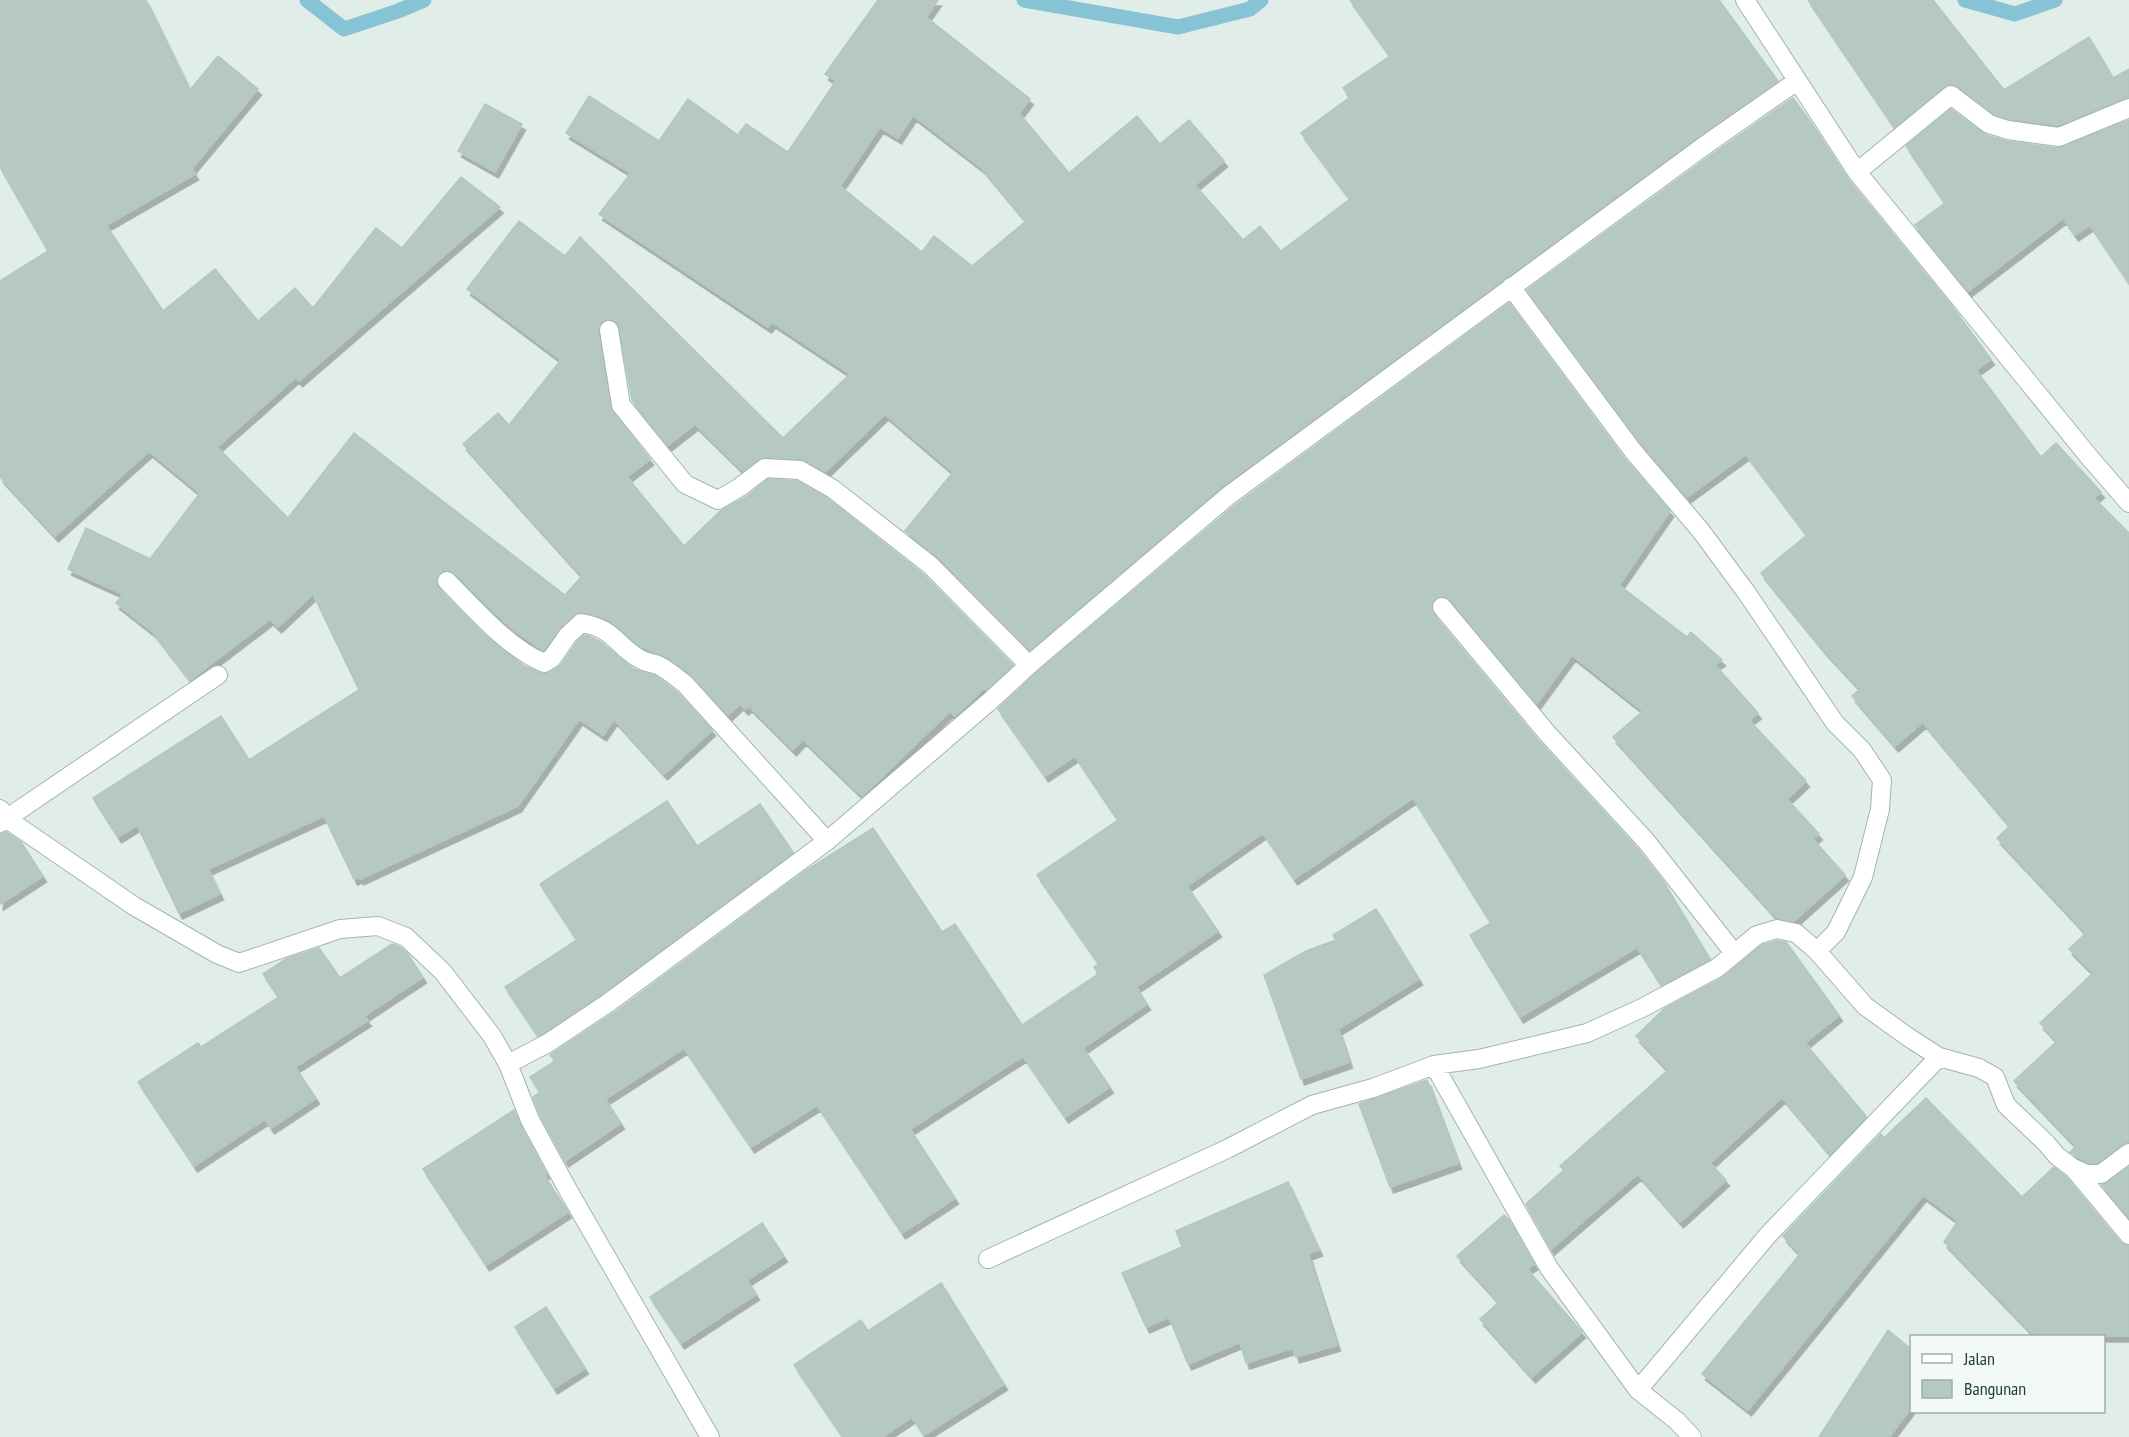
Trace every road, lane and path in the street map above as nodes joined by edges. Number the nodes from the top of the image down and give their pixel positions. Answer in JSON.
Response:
{"nodes":[{"id":1,"x":1745,"y":0,"type":"edge"},
{"id":2,"x":1797,"y":81,"type":"junction"},
{"id":3,"x":2129,"y":108,"type":"edge"},
{"id":4,"x":1857,"y":172,"type":"junction"},
{"id":5,"x":1511,"y":287,"type":"junction"},
{"id":6,"x":609,"y":330,"type":"dead end"},
{"id":7,"x":2129,"y":503,"type":"edge"},
{"id":8,"x":447,"y":581,"type":"dead end"},
{"id":9,"x":1442,"y":607,"type":"dead end"},
{"id":10,"x":1029,"y":665,"type":"junction"},
{"id":11,"x":218,"y":675,"type":"dead end"},
{"id":12,"x":2,"y":817,"type":"edge"},
{"id":13,"x":827,"y":841,"type":"junction"},
{"id":14,"x":1816,"y":951,"type":"junction"},
{"id":15,"x":1734,"y":953,"type":"junction"},
{"id":16,"x":1939,"y":1057,"type":"junction"},
{"id":17,"x":508,"y":1064,"type":"junction"},
{"id":18,"x":1434,"y":1065,"type":"junction"},
{"id":19,"x":2129,"y":1153,"type":"edge"},
{"id":20,"x":2073,"y":1168,"type":"junction"},
{"id":21,"x":2129,"y":1235,"type":"edge"},
{"id":22,"x":988,"y":1259,"type":"dead end"},
{"id":23,"x":1638,"y":1390,"type":"junction"},
{"id":24,"x":710,"y":1437,"type":"edge"},
{"id":25,"x":1692,"y":1437,"type":"edge"}],
"edges":[{"from":1,"to":2,"type":"street"},
{"from":2,"to":4,"type":"street"},
{"from":2,"to":5,"type":"street"},
{"from":3,"to":4,"type":"street"},
{"from":4,"to":7,"type":"street"},
{"from":5,"to":10,"type":"street"},
{"from":5,"to":14,"type":"street"},
{"from":6,"to":10,"type":"street"},
{"from":8,"to":13,"type":"street"},
{"from":9,"to":15,"type":"street"},
{"from":10,"to":13,"type":"street"},
{"from":11,"to":12,"type":"street"},
{"from":12,"to":17,"type":"street"},
{"from":13,"to":17,"type":"street"},
{"from":14,"to":15,"type":"street"},
{"from":14,"to":16,"type":"street"},
{"from":15,"to":18,"type":"street"},
{"from":16,"to":20,"type":"street"},
{"from":16,"to":23,"type":"street"},
{"from":17,"to":24,"type":"street"},
{"from":18,"to":22,"type":"street"},
{"from":18,"to":23,"type":"street"},
{"from":19,"to":20,"type":"street"},
{"from":20,"to":21,"type":"street"},
{"from":23,"to":25,"type":"street"}]}
